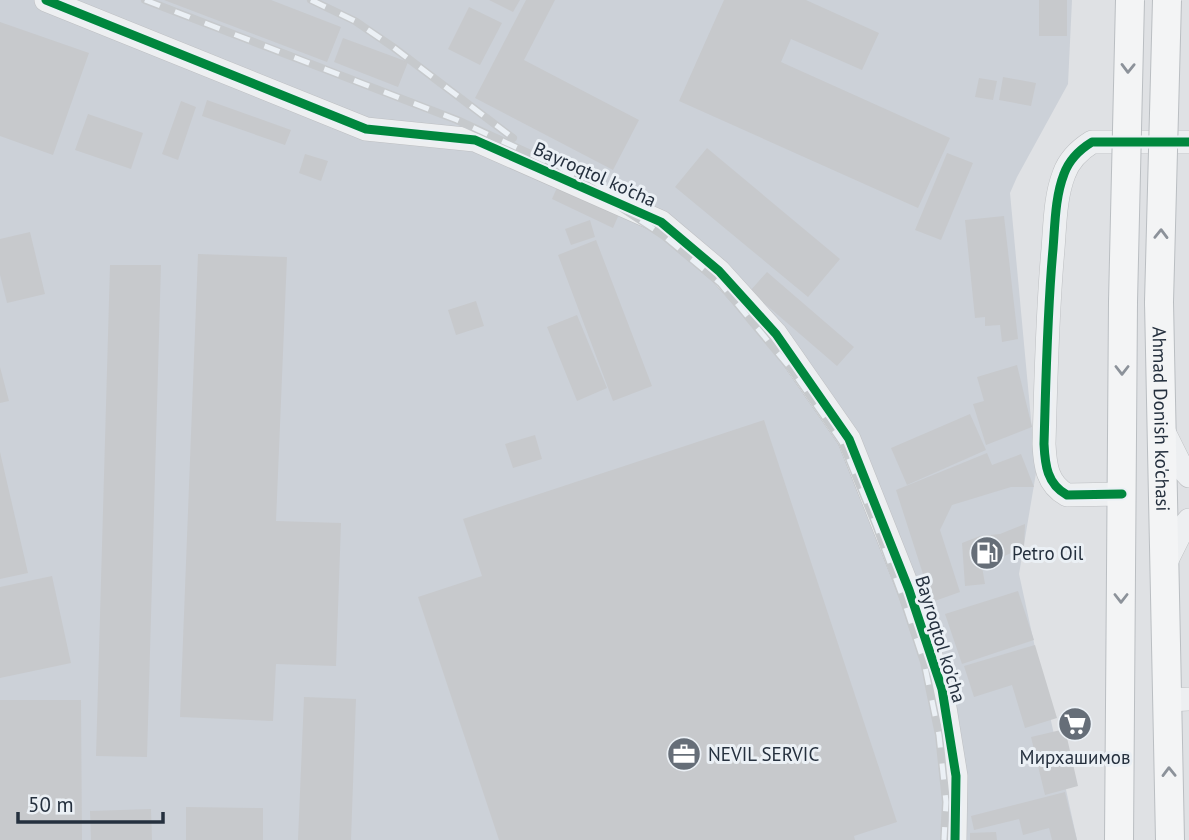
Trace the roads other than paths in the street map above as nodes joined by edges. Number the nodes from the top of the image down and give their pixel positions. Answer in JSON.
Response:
{"nodes":[{"id":1,"x":46,"y":0,"type":"edge"},
{"id":2,"x":1130,"y":0,"type":"edge"},
{"id":3,"x":1167,"y":0,"type":"edge"},
{"id":4,"x":1189,"y":142,"type":"edge"},
{"id":5,"x":1162,"y":428,"type":"junction"},
{"id":6,"x":1189,"y":475,"type":"edge"},
{"id":7,"x":1122,"y":494,"type":"junction"},
{"id":8,"x":1189,"y":520,"type":"edge"},
{"id":9,"x":1165,"y":564,"type":"junction"},
{"id":10,"x":1178,"y":699,"type":"edge"},
{"id":11,"x":955,"y":840,"type":"edge"},
{"id":12,"x":1119,"y":840,"type":"edge"},
{"id":13,"x":1170,"y":840,"type":"edge"}],
"edges":[{"from":1,"to":11,"type":"street","name":"Bayroqtol ko'cha"},
{"from":2,"to":7,"type":"main road","name":"Ahmad Donish ko'chasi","one_way":true,"bridge":true},
{"from":5,"to":3,"type":"main road","name":"Ahmad Donish ko'chasi","one_way":true,"bridge":true},
{"from":4,"to":7,"type":"street"},
{"from":5,"to":6,"type":"street"},
{"from":5,"to":9,"type":"main road","name":"Ahmad Donish ko'chasi"},
{"from":7,"to":12,"type":"main road","name":"Ahmad Donish ko'chasi","one_way":true},
{"from":8,"to":9,"type":"street"},
{"from":9,"to":10,"type":"main road","name":"Ahmad Donish ko'chasi"},
{"from":13,"to":10,"type":"main road","name":"Ahmad Donish ko'chasi","one_way":true}]}
